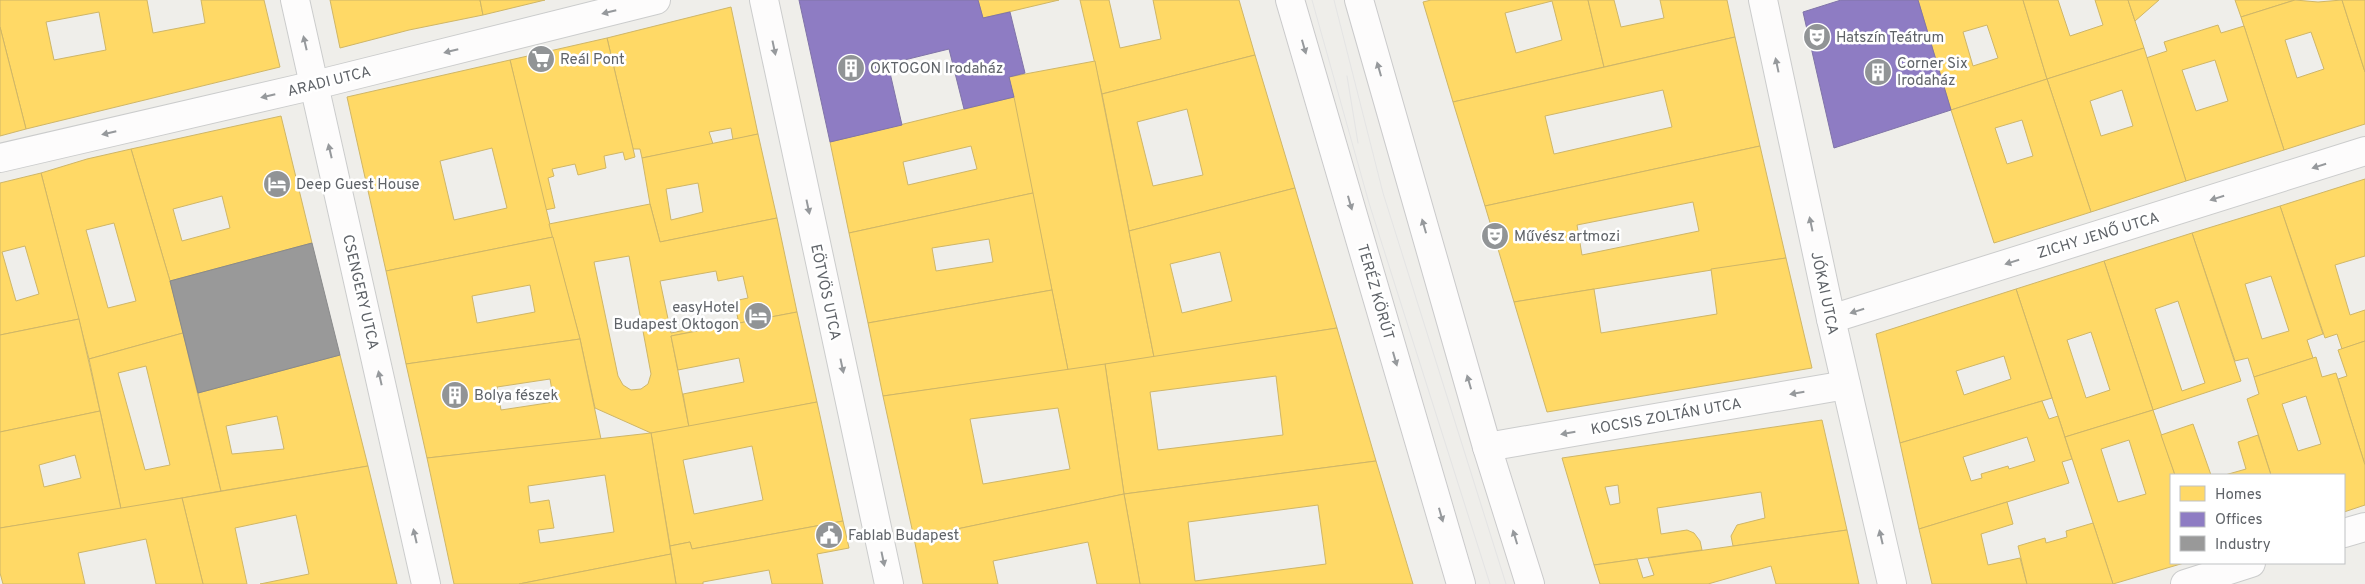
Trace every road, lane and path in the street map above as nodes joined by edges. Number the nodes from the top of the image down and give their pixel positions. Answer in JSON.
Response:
{"nodes":[{"id":1,"x":295,"y":0,"type":"edge"},
{"id":2,"x":656,"y":0,"type":"edge"},
{"id":3,"x":764,"y":0,"type":"edge"},
{"id":4,"x":1290,"y":0,"type":"edge"},
{"id":5,"x":1359,"y":0,"type":"edge"},
{"id":6,"x":1764,"y":0,"type":"edge"},
{"id":7,"x":315,"y":85,"type":"junction"},
{"id":8,"x":2365,"y":151,"type":"edge"},
{"id":9,"x":0,"y":158,"type":"edge"},
{"id":10,"x":1831,"y":319,"type":"junction"},
{"id":11,"x":1846,"y":385,"type":"junction"},
{"id":12,"x":1487,"y":447,"type":"junction"},
{"id":13,"x":2365,"y":526,"type":"edge"},
{"id":14,"x":2345,"y":533,"type":"edge"},
{"id":15,"x":2249,"y":564,"type":"edge"},
{"id":16,"x":426,"y":584,"type":"edge"},
{"id":17,"x":889,"y":584,"type":"edge"},
{"id":18,"x":1461,"y":584,"type":"edge"},
{"id":19,"x":1530,"y":584,"type":"edge"},
{"id":20,"x":1892,"y":584,"type":"edge"},
{"id":21,"x":2184,"y":584,"type":"edge"}],
"edges":[{"from":7,"to":1,"type":"street","name":"CSENGERY UTCA","one_way":true},
{"from":2,"to":7,"type":"street","name":"ARADI UTCA","one_way":true},
{"from":3,"to":17,"type":"street","name":"EÖTVÖS UTCA","one_way":true},
{"from":4,"to":18,"type":"street","name":"TERÉZ KÖRÚT","one_way":true},
{"from":12,"to":5,"type":"street","one_way":true},
{"from":10,"to":6,"type":"street","name":"JÓKAI UTCA","one_way":true},
{"from":7,"to":9,"type":"street","name":"ARADI UTCA","one_way":true},
{"from":16,"to":7,"type":"street","name":"CSENGERY UTCA","one_way":true},
{"from":8,"to":10,"type":"street","name":"ZICHY JENŐ UTCA","one_way":true},
{"from":10,"to":11,"type":"street","name":"JÓKAI UTCA"},
{"from":11,"to":12,"type":"street","name":"KOCSIS ZOLTÁN UTCA","one_way":true},
{"from":20,"to":11,"type":"street","name":"JÓKAI UTCA","one_way":true},
{"from":19,"to":12,"type":"street","one_way":true},
{"from":13,"to":14,"type":"street"},
{"from":15,"to":21,"type":"street"}]}
